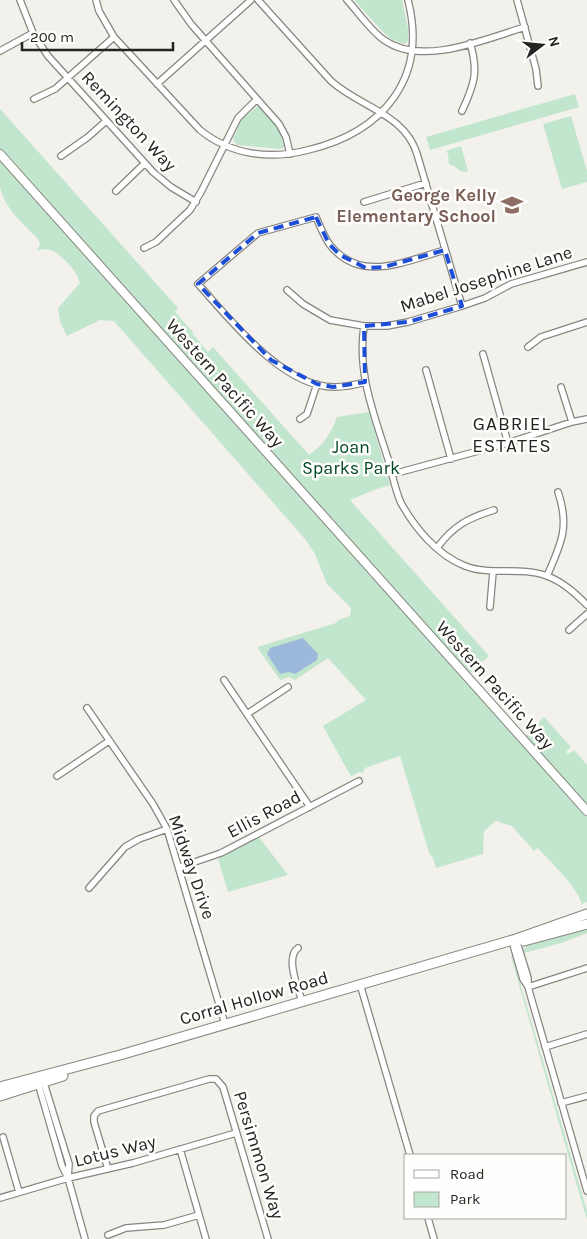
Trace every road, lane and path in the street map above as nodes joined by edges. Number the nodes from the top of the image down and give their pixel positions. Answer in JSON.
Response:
{"nodes":[{"id":1,"x":20,"y":0,"type":"edge"},
{"id":2,"x":96,"y":0,"type":"edge"},
{"id":3,"x":174,"y":0,"type":"edge"},
{"id":4,"x":251,"y":0,"type":"edge"},
{"id":5,"x":258,"y":0,"type":"edge"},
{"id":6,"x":347,"y":0,"type":"edge"},
{"id":7,"x":408,"y":0,"type":"edge"},
{"id":8,"x":517,"y":0,"type":"edge"},
{"id":9,"x":524,"y":27,"type":"junction"},
{"id":10,"x":33,"y":33,"type":"junction"},
{"id":11,"x":114,"y":38,"type":"junction"},
{"id":12,"x":206,"y":40,"type":"junction"},
{"id":13,"x":470,"y":43,"type":"junction"},
{"id":14,"x":412,"y":50,"type":"junction"},
{"id":15,"x":0,"y":51,"type":"edge"},
{"id":16,"x":68,"y":78,"type":"junction"},
{"id":17,"x":157,"y":84,"type":"junction"},
{"id":18,"x":538,"y":86,"type":"dead end"},
{"id":19,"x":34,"y":99,"type":"dead end"},
{"id":20,"x":257,"y":99,"type":"junction"},
{"id":21,"x":462,"y":111,"type":"dead end"},
{"id":22,"x":382,"y":113,"type":"junction"},
{"id":23,"x":106,"y":121,"type":"junction"},
{"id":24,"x":224,"y":145,"type":"junction"},
{"id":25,"x":0,"y":154,"type":"edge"},
{"id":26,"x":290,"y":154,"type":"junction"},
{"id":27,"x":61,"y":156,"type":"dead end"},
{"id":28,"x":144,"y":164,"type":"junction"},
{"id":29,"x":426,"y":184,"type":"junction"},
{"id":30,"x":116,"y":190,"type":"dead end"},
{"id":31,"x":196,"y":202,"type":"junction"},
{"id":32,"x":364,"y":202,"type":"dead end"},
{"id":33,"x":144,"y":248,"type":"dead end"},
{"id":34,"x":444,"y":250,"type":"junction"},
{"id":35,"x":587,"y":262,"type":"edge"},
{"id":36,"x":287,"y":290,"type":"dead end"},
{"id":37,"x":462,"y":306,"type":"junction"},
{"id":38,"x":587,"y":322,"type":"edge"},
{"id":39,"x":364,"y":326,"type":"junction"},
{"id":40,"x":528,"y":347,"type":"dead end"},
{"id":41,"x":483,"y":354,"type":"dead end"},
{"id":42,"x":426,"y":370,"type":"dead end"},
{"id":43,"x":365,"y":382,"type":"junction"},
{"id":44,"x":317,"y":384,"type":"junction"},
{"id":45,"x":562,"y":387,"type":"dead end"},
{"id":46,"x":300,"y":419,"type":"dead end"},
{"id":47,"x":587,"y":419,"type":"edge"},
{"id":48,"x":572,"y":422,"type":"junction"},
{"id":49,"x":508,"y":442,"type":"junction"},
{"id":50,"x":451,"y":459,"type":"junction"},
{"id":51,"x":393,"y":474,"type":"junction"},
{"id":52,"x":558,"y":492,"type":"dead end"},
{"id":53,"x":494,"y":510,"type":"dead end"},
{"id":54,"x":437,"y":548,"type":"junction"},
{"id":55,"x":493,"y":572,"type":"junction"},
{"id":56,"x":547,"y":576,"type":"junction"},
{"id":57,"x":587,"y":604,"type":"edge"},
{"id":58,"x":490,"y":607,"type":"dead end"},
{"id":59,"x":587,"y":614,"type":"edge"},
{"id":60,"x":569,"y":630,"type":"dead end"},
{"id":61,"x":224,"y":680,"type":"dead end"},
{"id":62,"x":288,"y":686,"type":"dead end"},
{"id":63,"x":87,"y":708,"type":"dead end"},
{"id":64,"x":247,"y":714,"type":"junction"},
{"id":65,"x":109,"y":741,"type":"junction"},
{"id":66,"x":57,"y":776,"type":"dead end"},
{"id":67,"x":359,"y":782,"type":"dead end"},
{"id":68,"x":310,"y":807,"type":"junction"},
{"id":69,"x":587,"y":811,"type":"edge"},
{"id":70,"x":167,"y":829,"type":"junction"},
{"id":71,"x":180,"y":867,"type":"junction"},
{"id":72,"x":89,"y":888,"type":"dead end"},
{"id":73,"x":587,"y":914,"type":"edge"},
{"id":74,"x":587,"y":924,"type":"edge"},
{"id":75,"x":514,"y":940,"type":"junction"},
{"id":76,"x":298,"y":948,"type":"dead end"},
{"id":77,"x":587,"y":968,"type":"edge"},
{"id":78,"x":360,"y":984,"type":"junction"},
{"id":79,"x":528,"y":987,"type":"junction"},
{"id":80,"x":302,"y":1001,"type":"junction"},
{"id":81,"x":225,"y":1024,"type":"junction"},
{"id":82,"x":587,"y":1034,"type":"edge"},
{"id":83,"x":545,"y":1047,"type":"junction"},
{"id":84,"x":41,"y":1081,"type":"junction"},
{"id":85,"x":0,"y":1087,"type":"edge"},
{"id":86,"x":0,"y":1096,"type":"edge"},
{"id":87,"x":587,"y":1096,"type":"edge"},
{"id":88,"x":562,"y":1103,"type":"junction"},
{"id":89,"x":236,"y":1133,"type":"junction"},
{"id":90,"x":3,"y":1137,"type":"dead end"},
{"id":91,"x":180,"y":1149,"type":"junction"},
{"id":92,"x":410,"y":1154,"type":"edge"},
{"id":93,"x":108,"y":1169,"type":"junction"},
{"id":94,"x":68,"y":1178,"type":"junction"},
{"id":95,"x":587,"y":1191,"type":"edge"},
{"id":96,"x":19,"y":1192,"type":"junction"},
{"id":97,"x":0,"y":1198,"type":"edge"},
{"id":98,"x":199,"y":1215,"type":"junction"},
{"id":99,"x":428,"y":1219,"type":"edge"},
{"id":100,"x":108,"y":1235,"type":"dead end"},
{"id":101,"x":85,"y":1239,"type":"edge"},
{"id":102,"x":206,"y":1239,"type":"edge"},
{"id":103,"x":268,"y":1239,"type":"edge"},
{"id":104,"x":434,"y":1239,"type":"edge"}],
"edges":[{"from":1,"to":10,"type":"street","name":"Remington Way"},
{"from":2,"to":11,"type":"street"},
{"from":3,"to":12,"type":"street"},
{"from":4,"to":12,"type":"street"},
{"from":5,"to":22,"type":"street"},
{"from":6,"to":14,"type":"street"},
{"from":7,"to":14,"type":"street"},
{"from":8,"to":9,"type":"street"},
{"from":9,"to":13,"type":"street"},
{"from":9,"to":18,"type":"street"},
{"from":10,"to":15,"type":"street"},
{"from":10,"to":16,"type":"street","name":"Remington Way"},
{"from":11,"to":16,"type":"street"},
{"from":11,"to":17,"type":"street"},
{"from":12,"to":17,"type":"street"},
{"from":12,"to":20,"type":"street"},
{"from":13,"to":14,"type":"street"},
{"from":13,"to":21,"type":"street"},
{"from":14,"to":22,"type":"street"},
{"from":16,"to":19,"type":"street"},
{"from":16,"to":23,"type":"street","name":"Remington Way"},
{"from":17,"to":24,"type":"street"},
{"from":20,"to":24,"type":"street"},
{"from":20,"to":26,"type":"street"},
{"from":22,"to":26,"type":"street"},
{"from":22,"to":29,"type":"street"},
{"from":23,"to":27,"type":"street"},
{"from":23,"to":28,"type":"street","name":"Remington Way"},
{"from":24,"to":26,"type":"street"},
{"from":24,"to":31,"type":"street"},
{"from":25,"to":69,"type":"street","name":"Western Pacific Way"},
{"from":28,"to":30,"type":"street"},
{"from":28,"to":31,"type":"street","name":"Remington Way"},
{"from":29,"to":32,"type":"street"},
{"from":29,"to":34,"type":"street"},
{"from":31,"to":33,"type":"street"},
{"from":34,"to":37,"type":"street"},
{"from":34,"to":44,"type":"street"},
{"from":35,"to":37,"type":"street","name":"Mabel Josephine Lane"},
{"from":36,"to":39,"type":"street","name":"Mabel Josephine Lane"},
{"from":37,"to":39,"type":"street","name":"Mabel Josephine Lane"},
{"from":38,"to":40,"type":"street"},
{"from":39,"to":43,"type":"street"},
{"from":41,"to":49,"type":"street"},
{"from":42,"to":50,"type":"street"},
{"from":43,"to":44,"type":"street"},
{"from":43,"to":51,"type":"street"},
{"from":44,"to":46,"type":"street"},
{"from":45,"to":48,"type":"street"},
{"from":47,"to":48,"type":"street"},
{"from":48,"to":49,"type":"street"},
{"from":49,"to":50,"type":"street"},
{"from":50,"to":51,"type":"street"},
{"from":51,"to":54,"type":"street"},
{"from":52,"to":56,"type":"street"},
{"from":53,"to":54,"type":"street"},
{"from":54,"to":55,"type":"street"},
{"from":55,"to":56,"type":"street"},
{"from":55,"to":58,"type":"street"},
{"from":56,"to":57,"type":"street"},
{"from":59,"to":60,"type":"street"},
{"from":61,"to":64,"type":"street"},
{"from":62,"to":64,"type":"street"},
{"from":63,"to":65,"type":"street","name":"Midway Drive"},
{"from":64,"to":68,"type":"street"},
{"from":65,"to":66,"type":"street"},
{"from":65,"to":70,"type":"street","name":"Midway Drive"},
{"from":67,"to":68,"type":"street","name":"Ellis Road"},
{"from":68,"to":71,"type":"street","name":"Ellis Road"},
{"from":70,"to":71,"type":"street","name":"Midway Drive"},
{"from":70,"to":72,"type":"street"},
{"from":71,"to":81,"type":"street","name":"Midway Drive"},
{"from":73,"to":75,"type":"main road","name":"Corral Hollow Road"},
{"from":74,"to":75,"type":"main road","name":"Corral Hollow Road"},
{"from":75,"to":78,"type":"main road","name":"Corral Hollow Road"},
{"from":75,"to":79,"type":"street"},
{"from":76,"to":80,"type":"street"},
{"from":77,"to":79,"type":"street"},
{"from":78,"to":80,"type":"main road","name":"Corral Hollow Road"},
{"from":78,"to":92,"type":"street"},
{"from":79,"to":83,"type":"street"},
{"from":80,"to":81,"type":"main road","name":"Corral Hollow Road"},
{"from":81,"to":84,"type":"main road","name":"Corral Hollow Road"},
{"from":82,"to":83,"type":"street"},
{"from":83,"to":88,"type":"street"},
{"from":84,"to":85,"type":"main road"},
{"from":84,"to":86,"type":"main road"},
{"from":84,"to":94,"type":"street"},
{"from":87,"to":88,"type":"street"},
{"from":88,"to":95,"type":"street"},
{"from":89,"to":91,"type":"street","name":"Lotus Way"},
{"from":89,"to":93,"type":"street","name":"Persimmon Way"},
{"from":89,"to":103,"type":"street","name":"Persimmon Way"},
{"from":90,"to":96,"type":"street"},
{"from":91,"to":93,"type":"street","name":"Lotus Way"},
{"from":91,"to":98,"type":"street"},
{"from":93,"to":94,"type":"street","name":"Lotus Way"},
{"from":94,"to":96,"type":"street","name":"Lotus Way"},
{"from":94,"to":101,"type":"street"},
{"from":96,"to":97,"type":"street","name":"Lotus Way"},
{"from":98,"to":100,"type":"street"},
{"from":98,"to":102,"type":"street"},
{"from":99,"to":104,"type":"street"}]}
